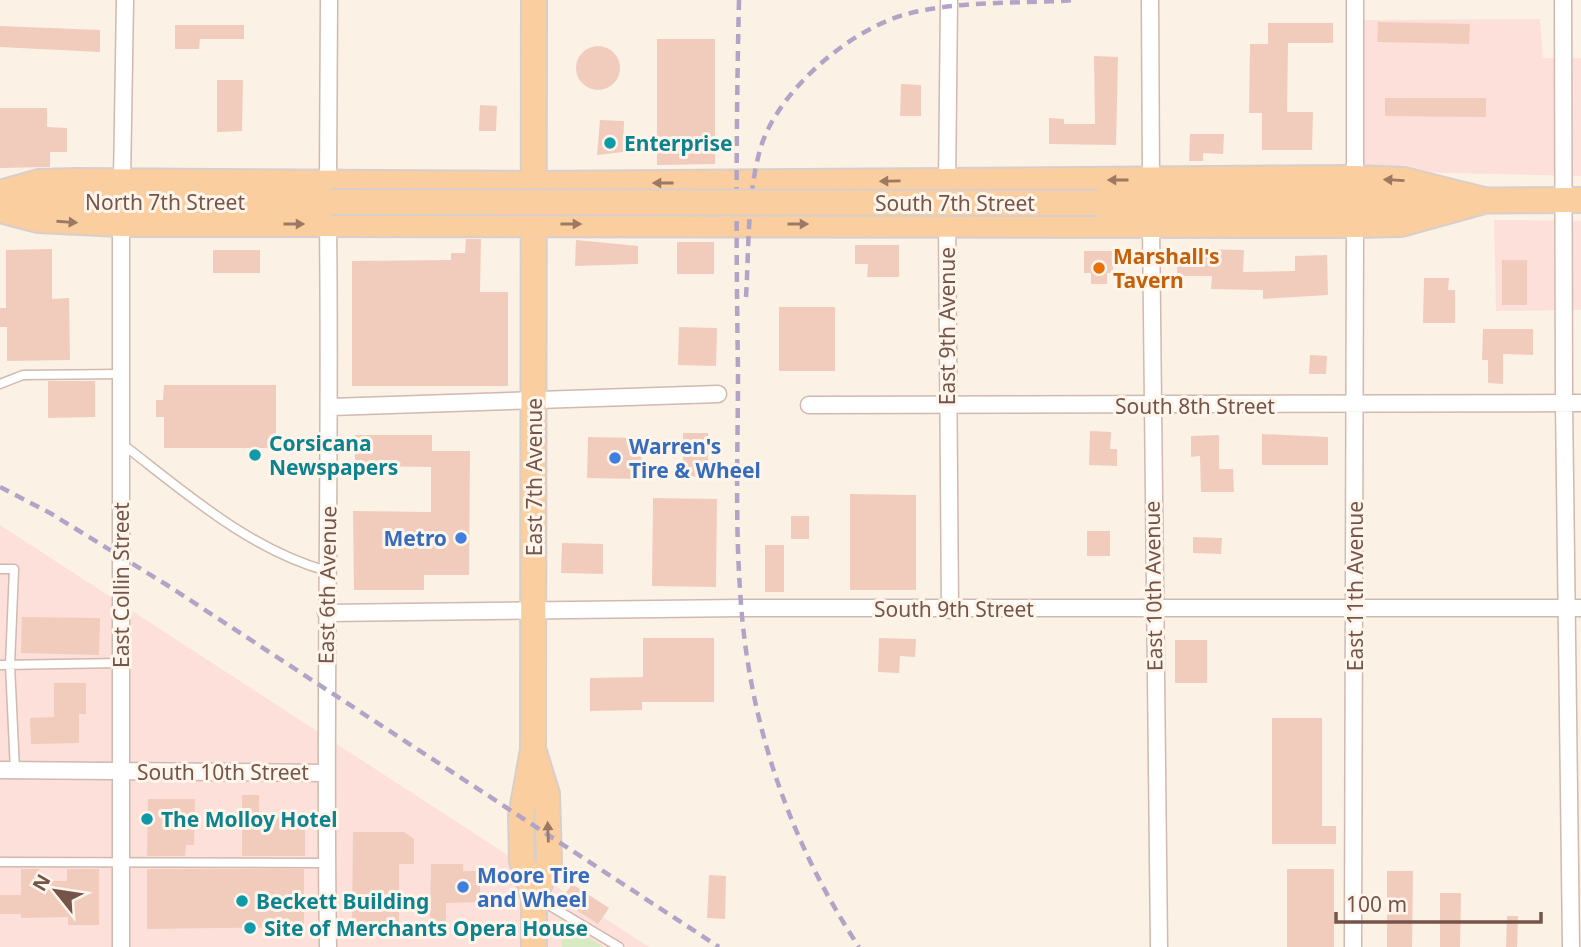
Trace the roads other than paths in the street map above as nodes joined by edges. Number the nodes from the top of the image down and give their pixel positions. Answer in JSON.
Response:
{"nodes":[{"id":1,"x":125,"y":0,"type":"edge"},
{"id":2,"x":329,"y":0,"type":"edge"},
{"id":3,"x":534,"y":0,"type":"edge"},
{"id":4,"x":949,"y":0,"type":"edge"},
{"id":5,"x":1150,"y":0,"type":"edge"},
{"id":6,"x":1354,"y":0,"type":"edge"},
{"id":7,"x":1563,"y":0,"type":"edge"},
{"id":8,"x":1355,"y":178,"type":"junction"},
{"id":9,"x":1151,"y":180,"type":"junction"},
{"id":10,"x":122,"y":181,"type":"junction"},
{"id":11,"x":947,"y":181,"type":"junction"},
{"id":12,"x":0,"y":194,"type":"edge"},
{"id":13,"x":1572,"y":200,"type":"edge"},
{"id":14,"x":1484,"y":201,"type":"junction"},
{"id":15,"x":0,"y":202,"type":"edge"},
{"id":16,"x":328,"y":203,"type":"junction"},
{"id":17,"x":534,"y":204,"type":"junction"},
{"id":18,"x":0,"y":210,"type":"edge"},
{"id":19,"x":121,"y":224,"type":"junction"},
{"id":20,"x":947,"y":224,"type":"junction"},
{"id":21,"x":1151,"y":224,"type":"junction"},
{"id":22,"x":1355,"y":225,"type":"junction"},
{"id":23,"x":121,"y":374,"type":"junction"},
{"id":24,"x":0,"y":384,"type":"edge"},
{"id":25,"x":718,"y":394,"type":"dead end"},
{"id":26,"x":534,"y":400,"type":"junction"},
{"id":27,"x":947,"y":403,"type":"junction"},
{"id":28,"x":1564,"y":403,"type":"junction"},
{"id":29,"x":1581,"y":403,"type":"edge"},
{"id":30,"x":808,"y":405,"type":"dead end"},
{"id":31,"x":1152,"y":406,"type":"junction"},
{"id":32,"x":1356,"y":406,"type":"junction"},
{"id":33,"x":331,"y":407,"type":"junction"},
{"id":34,"x":121,"y":443,"type":"junction"},
{"id":35,"x":0,"y":569,"type":"edge"},
{"id":36,"x":327,"y":571,"type":"junction"},
{"id":37,"x":1355,"y":607,"type":"junction"},
{"id":38,"x":1573,"y":608,"type":"edge"},
{"id":39,"x":1153,"y":609,"type":"junction"},
{"id":40,"x":950,"y":610,"type":"junction"},
{"id":41,"x":326,"y":613,"type":"junction"},
{"id":42,"x":533,"y":613,"type":"junction"},
{"id":43,"x":121,"y":663,"type":"junction"},
{"id":44,"x":0,"y":665,"type":"edge"},
{"id":45,"x":10,"y":665,"type":"junction"},
{"id":46,"x":8,"y":770,"type":"edge"},
{"id":47,"x":120,"y":771,"type":"junction"},
{"id":48,"x":325,"y":773,"type":"junction"},
{"id":49,"x":120,"y":861,"type":"junction"},
{"id":50,"x":0,"y":862,"type":"edge"},
{"id":51,"x":327,"y":863,"type":"junction"},
{"id":52,"x":534,"y":897,"type":"junction"},
{"id":53,"x":121,"y":947,"type":"edge"},
{"id":54,"x":328,"y":947,"type":"edge"},
{"id":55,"x":534,"y":947,"type":"edge"},
{"id":56,"x":619,"y":947,"type":"edge"},
{"id":57,"x":1159,"y":947,"type":"edge"},
{"id":58,"x":1353,"y":947,"type":"edge"},
{"id":59,"x":1571,"y":947,"type":"edge"}],
"edges":[{"from":1,"to":10,"type":"street"},
{"from":2,"to":16,"type":"street","name":"East 6th Avenue"},
{"from":3,"to":17,"type":"main road","name":"East 7th Avenue"},
{"from":4,"to":11,"type":"street","name":"East 9th Avenue"},
{"from":5,"to":9,"type":"street"},
{"from":6,"to":8,"type":"street"},
{"from":7,"to":13,"type":"street"},
{"from":8,"to":9,"type":"main road"},
{"from":14,"to":8,"type":"main road","one_way":true},
{"from":9,"to":11,"type":"main road","one_way":true},
{"from":10,"to":12,"type":"main road"},
{"from":10,"to":16,"type":"main road"},
{"from":11,"to":17,"type":"main road","one_way":true},
{"from":11,"to":20,"type":"street","name":"East 9th Avenue"},
{"from":13,"to":14,"type":"main road","name":"South 7th Street"},
{"from":13,"to":28,"type":"street"},
{"from":14,"to":16,"type":"main road","name":"South 7th Street","bridge":true},
{"from":14,"to":22,"type":"main road"},
{"from":15,"to":16,"type":"main road","name":"North 7th Street"},
{"from":16,"to":17,"type":"main road"},
{"from":16,"to":17,"type":"main road"},
{"from":19,"to":16,"type":"main road","one_way":true},
{"from":16,"to":33,"type":"street","name":"East 6th Avenue"},
{"from":17,"to":20,"type":"main road","one_way":true},
{"from":17,"to":26,"type":"main road","name":"East 7th Avenue"},
{"from":18,"to":19,"type":"main road","one_way":true},
{"from":19,"to":23,"type":"street","name":"East Collin Street"},
{"from":20,"to":21,"type":"main road"},
{"from":20,"to":27,"type":"street","name":"East 9th Avenue"},
{"from":21,"to":22,"type":"main road"},
{"from":21,"to":31,"type":"street","name":"East 10th Avenue"},
{"from":22,"to":32,"type":"street","name":"East 11th Avenue"},
{"from":23,"to":24,"type":"lane"},
{"from":23,"to":34,"type":"street","name":"East Collin Street"},
{"from":25,"to":26,"type":"street"},
{"from":26,"to":33,"type":"street"},
{"from":26,"to":42,"type":"main road","name":"East 7th Avenue"},
{"from":27,"to":30,"type":"street","name":"South 8th Street"},
{"from":27,"to":31,"type":"street","name":"South 8th Street"},
{"from":27,"to":40,"type":"street","name":"East 9th Avenue"},
{"from":28,"to":29,"type":"street","name":"South 8th Street"},
{"from":28,"to":32,"type":"street","name":"South 8th Street"},
{"from":28,"to":38,"type":"street"},
{"from":31,"to":32,"type":"street","name":"South 8th Street"},
{"from":31,"to":39,"type":"street","name":"East 10th Avenue"},
{"from":32,"to":37,"type":"street","name":"East 11th Avenue"},
{"from":33,"to":36,"type":"street","name":"East 6th Avenue"},
{"from":34,"to":36,"type":"lane"},
{"from":34,"to":43,"type":"street","name":"East Collin Street"},
{"from":35,"to":45,"type":"lane"},
{"from":36,"to":41,"type":"street","name":"East 6th Avenue"},
{"from":37,"to":38,"type":"street","name":"South 9th Street"},
{"from":37,"to":39,"type":"street","name":"South 9th Street"},
{"from":37,"to":58,"type":"street","name":"East 11th Avenue"},
{"from":38,"to":59,"type":"street"},
{"from":39,"to":40,"type":"street","name":"South 9th Street"},
{"from":39,"to":57,"type":"street","name":"East 10th Avenue"},
{"from":40,"to":42,"type":"street","name":"South 9th Street"},
{"from":41,"to":42,"type":"street","name":"South 9th Street"},
{"from":41,"to":48,"type":"street","name":"East 6th Avenue"},
{"from":42,"to":52,"type":"main road","name":"East 7th Avenue"},
{"from":43,"to":45,"type":"lane"},
{"from":43,"to":47,"type":"street","name":"East Collin Street"},
{"from":44,"to":45,"type":"lane"},
{"from":45,"to":46,"type":"lane"},
{"from":46,"to":47,"type":"street","name":"South 10th Street"},
{"from":47,"to":48,"type":"street","name":"South 10th Street"},
{"from":47,"to":49,"type":"street","name":"East Collin Street"},
{"from":48,"to":51,"type":"street","name":"East 6th Avenue"},
{"from":49,"to":50,"type":"lane"},
{"from":49,"to":51,"type":"lane"},
{"from":49,"to":53,"type":"street","name":"East Collin Street"},
{"from":51,"to":54,"type":"street","name":"East 6th Avenue"},
{"from":52,"to":55,"type":"main road","name":"East 7th Avenue"},
{"from":52,"to":56,"type":"lane"}]}
